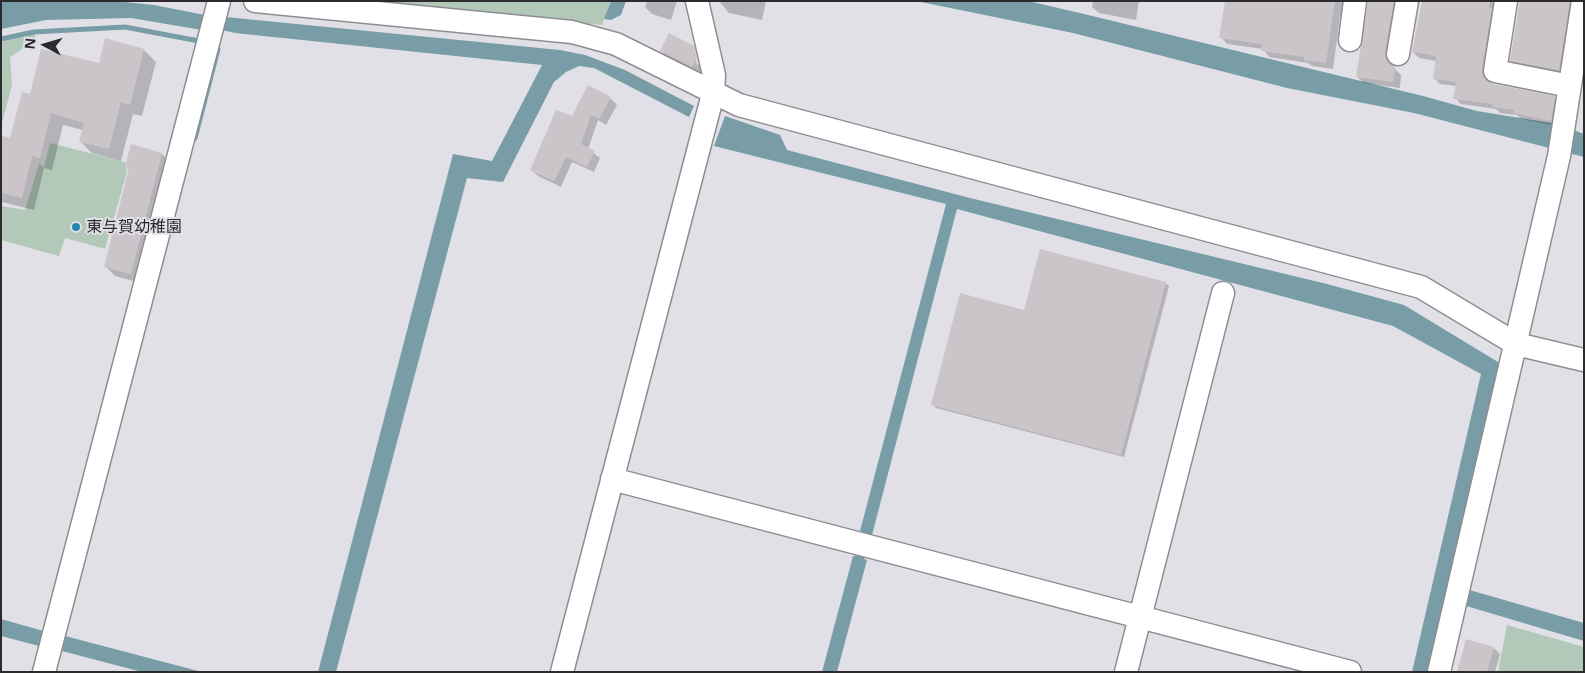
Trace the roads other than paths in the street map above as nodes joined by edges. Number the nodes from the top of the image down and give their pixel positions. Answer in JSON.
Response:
{"nodes":[{"id":1,"x":219,"y":1,"type":"edge"},
{"id":2,"x":255,"y":1,"type":"edge"},
{"id":3,"x":697,"y":1,"type":"edge"},
{"id":4,"x":1356,"y":1,"type":"edge"},
{"id":5,"x":1407,"y":1,"type":"edge"},
{"id":6,"x":1506,"y":1,"type":"edge"},
{"id":7,"x":1583,"y":1,"type":"edge"},
{"id":8,"x":1350,"y":40,"type":"dead end"},
{"id":9,"x":1398,"y":54,"type":"dead end"},
{"id":10,"x":1570,"y":86,"type":"junction"},
{"id":11,"x":713,"y":94,"type":"junction"},
{"id":12,"x":1223,"y":293,"type":"dead end"},
{"id":13,"x":1516,"y":344,"type":"junction"},
{"id":14,"x":1584,"y":360,"type":"edge"},
{"id":15,"x":612,"y":479,"type":"junction"},
{"id":16,"x":1140,"y":617,"type":"junction"},
{"id":17,"x":44,"y":672,"type":"edge"},
{"id":18,"x":562,"y":672,"type":"edge"},
{"id":19,"x":1126,"y":672,"type":"edge"},
{"id":20,"x":1350,"y":672,"type":"edge"},
{"id":21,"x":1439,"y":672,"type":"edge"}],
"edges":[{"from":1,"to":17,"type":"street"},
{"from":2,"to":11,"type":"street"},
{"from":3,"to":11,"type":"street"},
{"from":4,"to":8,"type":"street"},
{"from":5,"to":9,"type":"street"},
{"from":6,"to":10,"type":"street"},
{"from":7,"to":10,"type":"street"},
{"from":10,"to":13,"type":"street"},
{"from":11,"to":13,"type":"street"},
{"from":11,"to":15,"type":"street"},
{"from":12,"to":16,"type":"street"},
{"from":13,"to":14,"type":"street"},
{"from":13,"to":21,"type":"street"},
{"from":15,"to":16,"type":"street"},
{"from":15,"to":18,"type":"street"},
{"from":16,"to":19,"type":"street"},
{"from":16,"to":20,"type":"street"}]}
